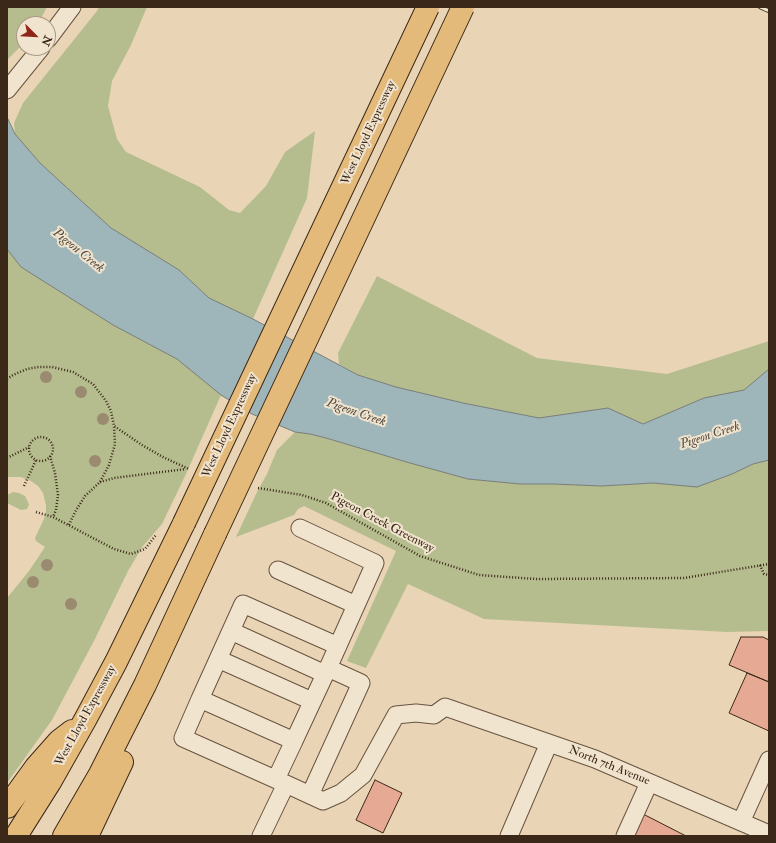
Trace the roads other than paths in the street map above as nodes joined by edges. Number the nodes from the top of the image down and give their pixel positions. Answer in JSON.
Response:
{"nodes":[{"id":1,"x":72,"y":7,"type":"edge"},
{"id":2,"x":428,"y":7,"type":"edge"},
{"id":3,"x":464,"y":7,"type":"edge"},
{"id":4,"x":56,"y":28,"type":"edge"},
{"id":5,"x":35,"y":56,"type":"edge"},
{"id":6,"x":7,"y":90,"type":"edge"},
{"id":7,"x":300,"y":528,"type":"dead end"},
{"id":8,"x":278,"y":570,"type":"dead end"},
{"id":9,"x":356,"y":605,"type":"junction"},
{"id":10,"x":176,"y":619,"type":"junction"},
{"id":11,"x":231,"y":631,"type":"junction"},
{"id":12,"x":338,"y":646,"type":"junction"},
{"id":13,"x":218,"y":660,"type":"junction"},
{"id":14,"x":326,"y":671,"type":"junction"},
{"id":15,"x":200,"y":698,"type":"junction"},
{"id":16,"x":312,"y":701,"type":"junction"},
{"id":17,"x":85,"y":720,"type":"junction"},
{"id":18,"x":294,"y":741,"type":"junction"},
{"id":19,"x":550,"y":743,"type":"junction"},
{"id":20,"x":769,"y":760,"type":"edge"},
{"id":21,"x":281,"y":782,"type":"junction"},
{"id":22,"x":649,"y":783,"type":"junction"},
{"id":23,"x":310,"y":796,"type":"junction"},
{"id":24,"x":7,"y":807,"type":"edge"},
{"id":25,"x":741,"y":822,"type":"junction"},
{"id":26,"x":769,"y":834,"type":"edge"},
{"id":27,"x":16,"y":836,"type":"edge"},
{"id":28,"x":64,"y":836,"type":"edge"},
{"id":29,"x":87,"y":836,"type":"edge"},
{"id":30,"x":261,"y":836,"type":"edge"},
{"id":31,"x":509,"y":836,"type":"edge"},
{"id":32,"x":625,"y":836,"type":"edge"}],
"edges":[{"from":1,"to":4,"type":"street"},
{"from":2,"to":17,"type":"highway","name":"West Lloyd Expressway","bridge":true},
{"from":3,"to":10,"type":"highway","bridge":true},
{"from":5,"to":6,"type":"street"},
{"from":7,"to":9,"type":"street"},
{"from":8,"to":9,"type":"street"},
{"from":9,"to":12,"type":"street"},
{"from":10,"to":28,"type":"highway"},
{"from":10,"to":29,"type":"highway"},
{"from":11,"to":12,"type":"street"},
{"from":11,"to":13,"type":"street"},
{"from":11,"to":14,"type":"street"},
{"from":12,"to":14,"type":"street"},
{"from":13,"to":15,"type":"street"},
{"from":13,"to":16,"type":"street"},
{"from":14,"to":16,"type":"street"},
{"from":14,"to":23,"type":"street"},
{"from":15,"to":18,"type":"street"},
{"from":15,"to":21,"type":"street"},
{"from":16,"to":18,"type":"street"},
{"from":17,"to":24,"type":"highway"},
{"from":17,"to":27,"type":"highway","name":"West Lloyd Expressway"},
{"from":18,"to":21,"type":"street"},
{"from":19,"to":22,"type":"street","name":"North 7th Avenue"},
{"from":19,"to":23,"type":"street","name":"North 7th Avenue"},
{"from":19,"to":31,"type":"street"},
{"from":20,"to":25,"type":"street"},
{"from":21,"to":23,"type":"street"},
{"from":21,"to":30,"type":"street"},
{"from":22,"to":25,"type":"street","name":"North 7th Avenue"},
{"from":22,"to":32,"type":"street"},
{"from":25,"to":26,"type":"street","name":"North 7th Avenue"}]}
